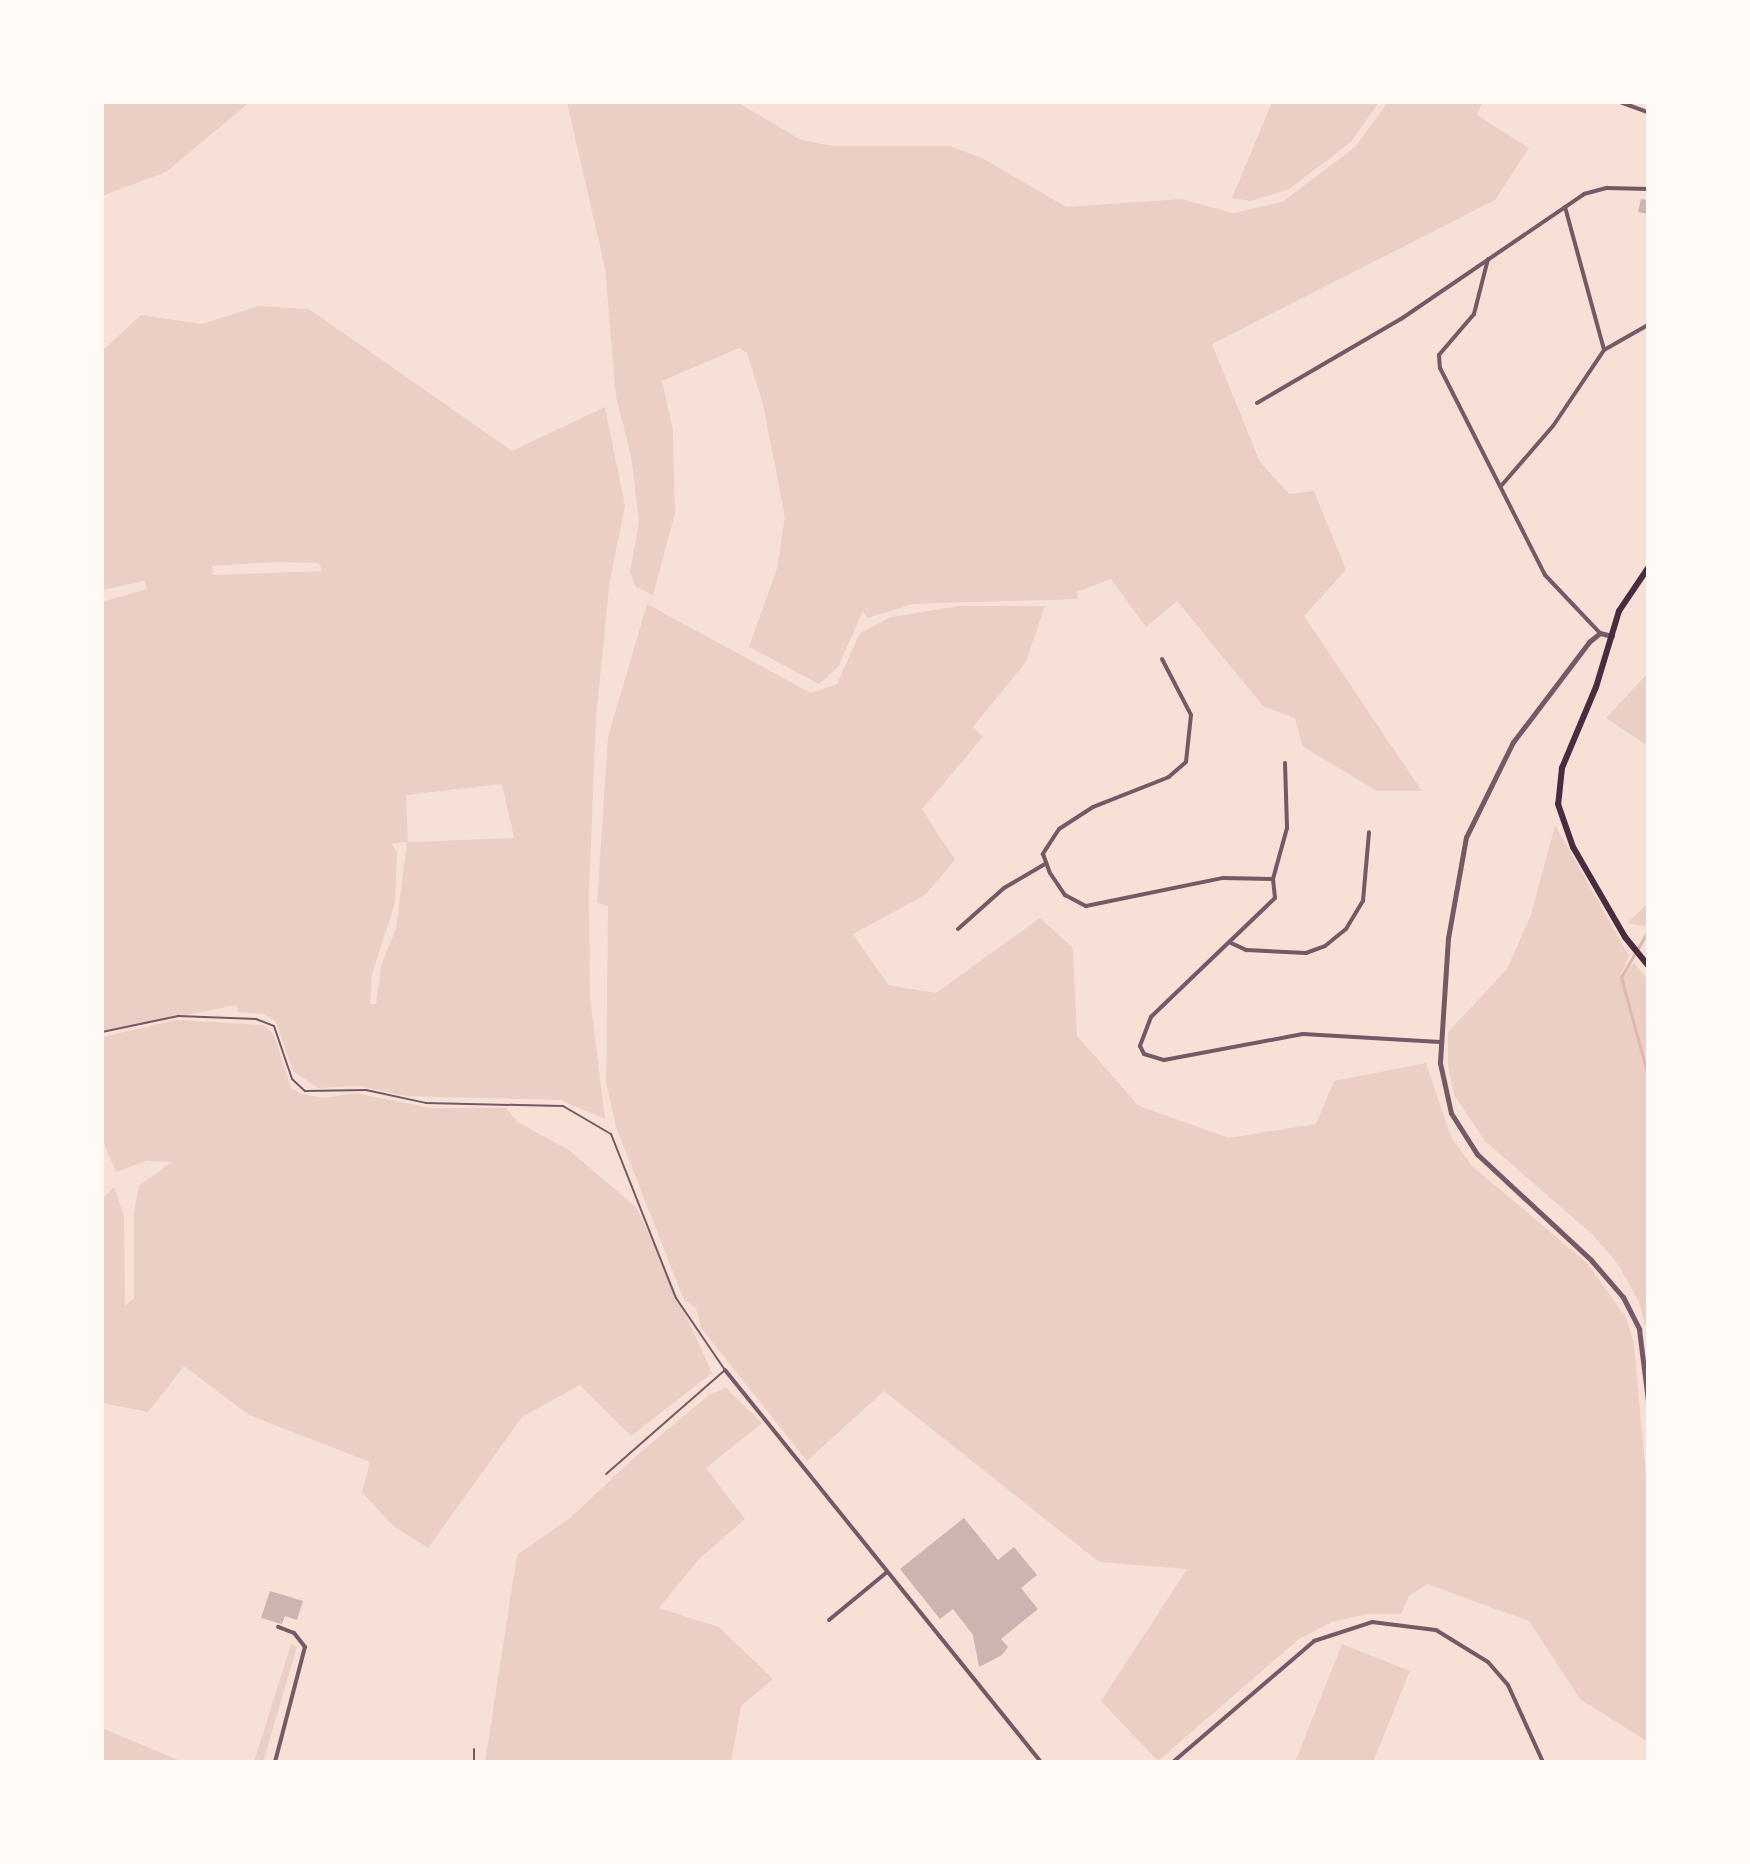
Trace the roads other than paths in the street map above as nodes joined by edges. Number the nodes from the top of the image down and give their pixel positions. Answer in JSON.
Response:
{"nodes":[{"id":1,"x":1620,"y":102,"type":"edge"},
{"id":2,"x":1648,"y":112,"type":"edge"},
{"id":3,"x":1648,"y":189,"type":"edge"},
{"id":4,"x":1565,"y":207,"type":"junction"},
{"id":5,"x":1488,"y":259,"type":"junction"},
{"id":6,"x":1648,"y":325,"type":"edge"},
{"id":7,"x":1604,"y":350,"type":"junction"},
{"id":8,"x":1257,"y":403,"type":"dead end"},
{"id":9,"x":1501,"y":486,"type":"junction"},
{"id":10,"x":1648,"y":568,"type":"edge"},
{"id":11,"x":1600,"y":633,"type":"junction"},
{"id":12,"x":1612,"y":636,"type":"junction"},
{"id":13,"x":1162,"y":659,"type":"dead end"},
{"id":14,"x":1285,"y":763,"type":"dead end"},
{"id":15,"x":1369,"y":832,"type":"dead end"},
{"id":16,"x":1045,"y":864,"type":"junction"},
{"id":17,"x":1273,"y":879,"type":"junction"},
{"id":18,"x":958,"y":929,"type":"dead end"},
{"id":19,"x":1231,"y":943,"type":"junction"},
{"id":20,"x":1647,"y":964,"type":"edge"},
{"id":21,"x":102,"y":1032,"type":"edge"},
{"id":22,"x":1440,"y":1042,"type":"junction"},
{"id":23,"x":725,"y":1370,"type":"junction"},
{"id":24,"x":1648,"y":1401,"type":"edge"},
{"id":25,"x":606,"y":1474,"type":"dead end"},
{"id":26,"x":887,"y":1572,"type":"junction"},
{"id":27,"x":829,"y":1620,"type":"dead end"},
{"id":28,"x":278,"y":1627,"type":"dead end"},
{"id":29,"x":474,"y":1749,"type":"dead end"},
{"id":30,"x":275,"y":1762,"type":"edge"},
{"id":31,"x":474,"y":1762,"type":"edge"},
{"id":32,"x":1041,"y":1762,"type":"edge"},
{"id":33,"x":1173,"y":1762,"type":"edge"},
{"id":34,"x":1543,"y":1762,"type":"edge"}],
"edges":[{"from":1,"to":2,"type":"street"},
{"from":3,"to":4,"type":"street"},
{"from":4,"to":5,"type":"street"},
{"from":4,"to":7,"type":"street"},
{"from":5,"to":8,"type":"street"},
{"from":5,"to":9,"type":"street"},
{"from":6,"to":7,"type":"street"},
{"from":7,"to":9,"type":"street"},
{"from":9,"to":11,"type":"street"},
{"from":10,"to":12,"type":"main road"},
{"from":11,"to":12,"type":"street"},
{"from":11,"to":22,"type":"street"},
{"from":12,"to":20,"type":"main road"},
{"from":13,"to":16,"type":"street"},
{"from":14,"to":17,"type":"street"},
{"from":15,"to":19,"type":"street"},
{"from":16,"to":17,"type":"street"},
{"from":16,"to":18,"type":"street"},
{"from":17,"to":19,"type":"street"},
{"from":19,"to":22,"type":"street"},
{"from":21,"to":23,"type":"lane"},
{"from":22,"to":24,"type":"street"},
{"from":23,"to":25,"type":"lane"},
{"from":23,"to":26,"type":"street"},
{"from":26,"to":27,"type":"street"},
{"from":26,"to":32,"type":"street"},
{"from":28,"to":30,"type":"street"},
{"from":29,"to":31,"type":"lane"},
{"from":33,"to":34,"type":"street"}]}
